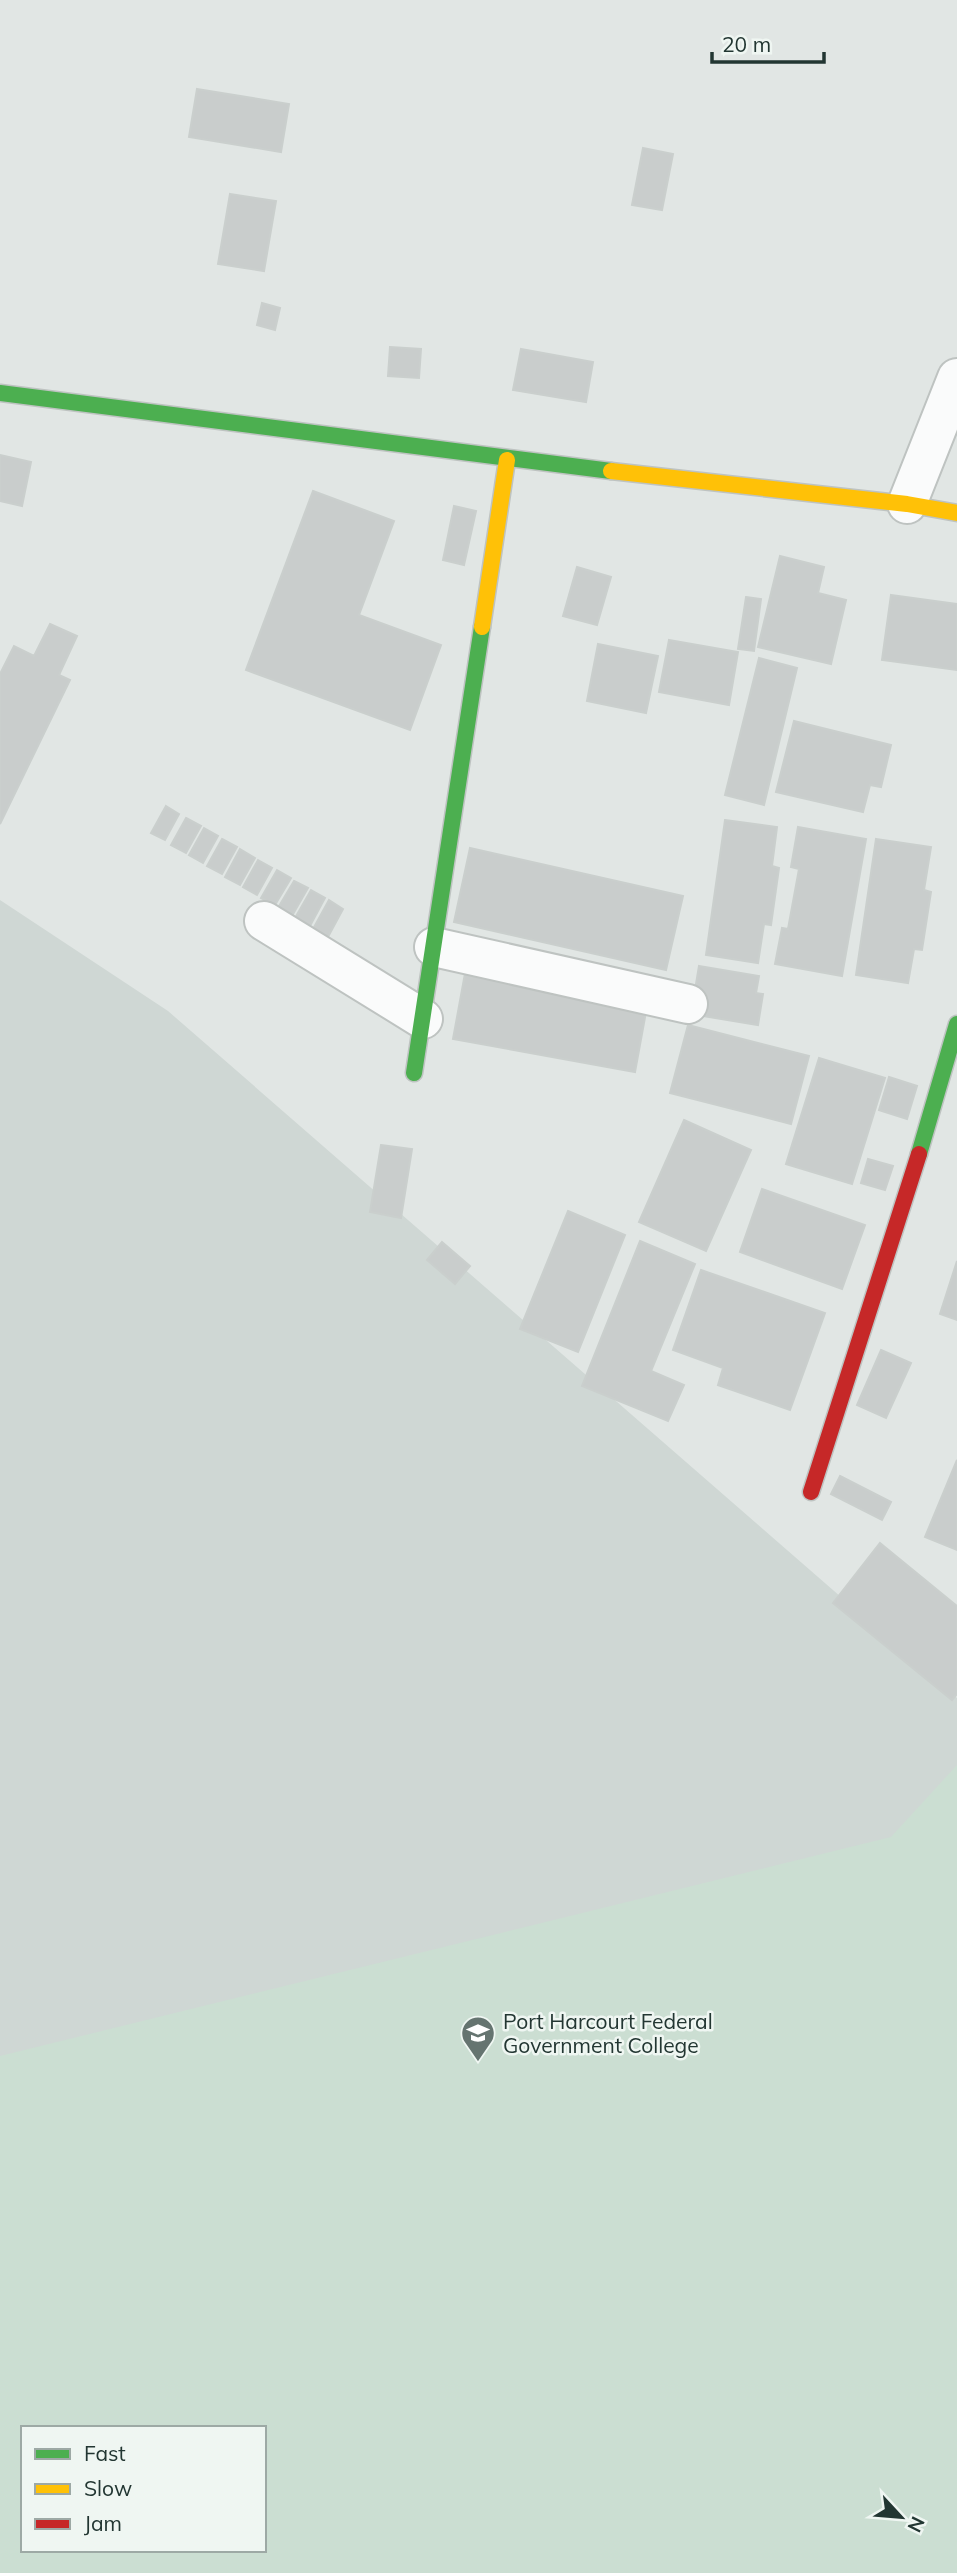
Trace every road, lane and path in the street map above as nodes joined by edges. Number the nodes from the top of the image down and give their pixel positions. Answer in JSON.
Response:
{"nodes":[{"id":1,"x":957,"y":379,"type":"edge"},
{"id":2,"x":0,"y":393,"type":"edge"},
{"id":3,"x":507,"y":460,"type":"junction"},
{"id":4,"x":907,"y":504,"type":"junction"},
{"id":5,"x":957,"y":513,"type":"edge"},
{"id":6,"x":264,"y":921,"type":"dead end"},
{"id":7,"x":433,"y":947,"type":"junction"},
{"id":8,"x":688,"y":1004,"type":"dead end"},
{"id":9,"x":423,"y":1019,"type":"junction"},
{"id":10,"x":957,"y":1024,"type":"edge"},
{"id":11,"x":414,"y":1073,"type":"dead end"},
{"id":12,"x":811,"y":1492,"type":"dead end"}],
"edges":[{"from":1,"to":4,"type":"street"},
{"from":2,"to":3,"type":"street"},
{"from":3,"to":4,"type":"street"},
{"from":3,"to":7,"type":"street"},
{"from":4,"to":5,"type":"street"},
{"from":6,"to":9,"type":"street"},
{"from":7,"to":8,"type":"street"},
{"from":7,"to":9,"type":"street"},
{"from":9,"to":11,"type":"street"},
{"from":10,"to":12,"type":"street"}]}
